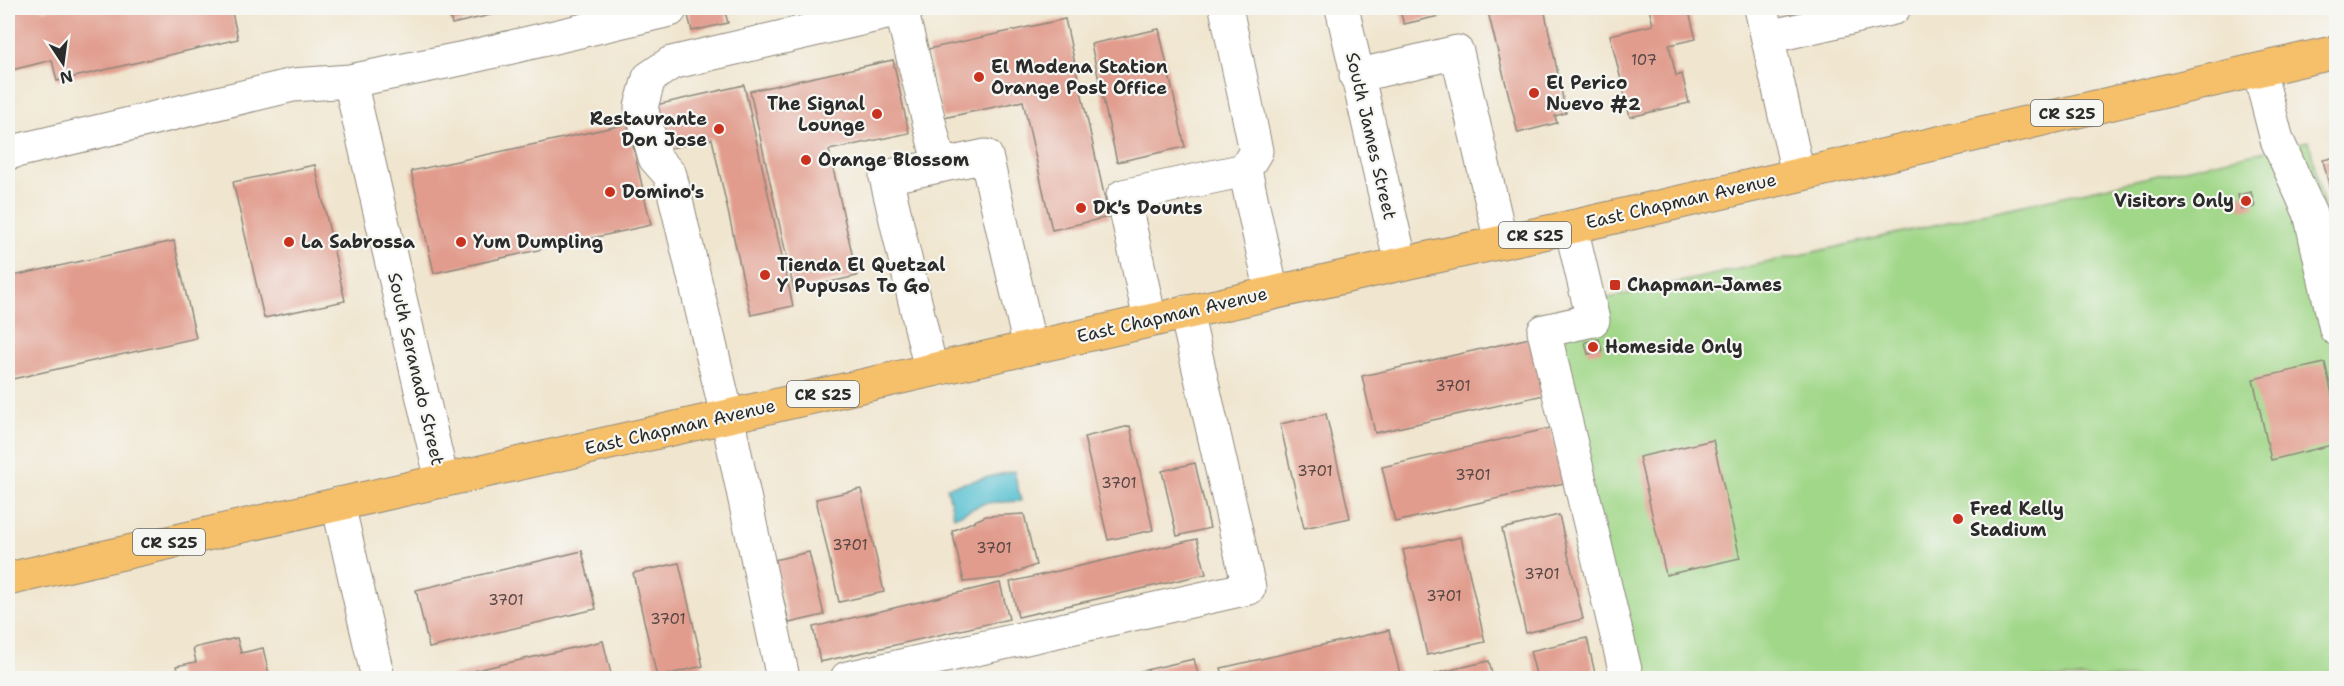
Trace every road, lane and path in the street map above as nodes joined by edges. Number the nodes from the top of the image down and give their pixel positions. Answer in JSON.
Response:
{"nodes":[{"id":1,"x":669,"y":8,"type":"edge"},
{"id":2,"x":905,"y":8,"type":"edge"},
{"id":3,"x":1226,"y":8,"type":"edge"},
{"id":4,"x":1342,"y":8,"type":"edge"},
{"id":5,"x":1894,"y":8,"type":"edge"},
{"id":6,"x":1765,"y":22,"type":"edge"},
{"id":7,"x":2337,"y":52,"type":"edge"},
{"id":8,"x":2259,"y":70,"type":"junction"},
{"id":9,"x":1356,"y":76,"type":"junction"},
{"id":10,"x":350,"y":81,"type":"junction"},
{"id":11,"x":8,"y":153,"type":"edge"},
{"id":12,"x":940,"y":166,"type":"junction"},
{"id":13,"x":1245,"y":170,"type":"junction"},
{"id":14,"x":1798,"y":174,"type":"junction"},
{"id":15,"x":1571,"y":227,"type":"junction"},
{"id":16,"x":1501,"y":242,"type":"junction"},
{"id":17,"x":1401,"y":264,"type":"junction"},
{"id":18,"x":1272,"y":293,"type":"junction"},
{"id":19,"x":1186,"y":312,"type":"junction"},
{"id":20,"x":1150,"y":320,"type":"junction"},
{"id":21,"x":2337,"y":329,"type":"edge"},
{"id":22,"x":1030,"y":347,"type":"junction"},
{"id":23,"x":931,"y":370,"type":"junction"},
{"id":24,"x":727,"y":416,"type":"junction"},
{"id":25,"x":442,"y":481,"type":"junction"},
{"id":26,"x":338,"y":504,"type":"junction"},
{"id":27,"x":8,"y":579,"type":"edge"},
{"id":28,"x":378,"y":678,"type":"edge"},
{"id":29,"x":783,"y":678,"type":"edge"},
{"id":30,"x":847,"y":678,"type":"edge"},
{"id":31,"x":1627,"y":678,"type":"edge"}],
"edges":[{"from":1,"to":10,"type":"street"},
{"from":2,"to":12,"type":"street"},
{"from":2,"to":24,"type":"street"},
{"from":3,"to":13,"type":"street"},
{"from":4,"to":9,"type":"street","name":"South James Street"},
{"from":5,"to":6,"type":"street"},
{"from":6,"to":14,"type":"street"},
{"from":7,"to":8,"type":"main road","name":"East Chapman Avenue","number":"CR S25"},
{"from":8,"to":14,"type":"main road","name":"East Chapman Avenue","number":"CR S25"},
{"from":8,"to":21,"type":"street"},
{"from":9,"to":16,"type":"street"},
{"from":9,"to":17,"type":"street","name":"South James Street"},
{"from":10,"to":11,"type":"street"},
{"from":10,"to":25,"type":"street","name":"South Seranado Street"},
{"from":12,"to":22,"type":"street"},
{"from":12,"to":23,"type":"street"},
{"from":13,"to":18,"type":"street"},
{"from":13,"to":20,"type":"street"},
{"from":14,"to":15,"type":"main road","name":"East Chapman Avenue","number":"CR S25"},
{"from":15,"to":16,"type":"main road","name":"East Chapman Avenue","number":"CR S25"},
{"from":15,"to":31,"type":"street"},
{"from":16,"to":17,"type":"main road","name":"East Chapman Avenue","number":"CR S25"},
{"from":17,"to":18,"type":"main road","name":"East Chapman Avenue","number":"CR S25"},
{"from":18,"to":19,"type":"main road","name":"East Chapman Avenue","number":"CR S25"},
{"from":19,"to":20,"type":"main road","name":"East Chapman Avenue","number":"CR S25"},
{"from":19,"to":30,"type":"street"},
{"from":20,"to":22,"type":"main road","name":"East Chapman Avenue","number":"CR S25"},
{"from":22,"to":23,"type":"main road","name":"East Chapman Avenue","number":"CR S25"},
{"from":23,"to":24,"type":"main road","name":"East Chapman Avenue","number":"CR S25"},
{"from":24,"to":25,"type":"main road","name":"East Chapman Avenue","number":"CR S25"},
{"from":24,"to":29,"type":"street"},
{"from":25,"to":26,"type":"main road","name":"East Chapman Avenue","number":"CR S25"},
{"from":26,"to":27,"type":"main road","name":"East Chapman Avenue","number":"CR S25"},
{"from":26,"to":28,"type":"street"}]}
